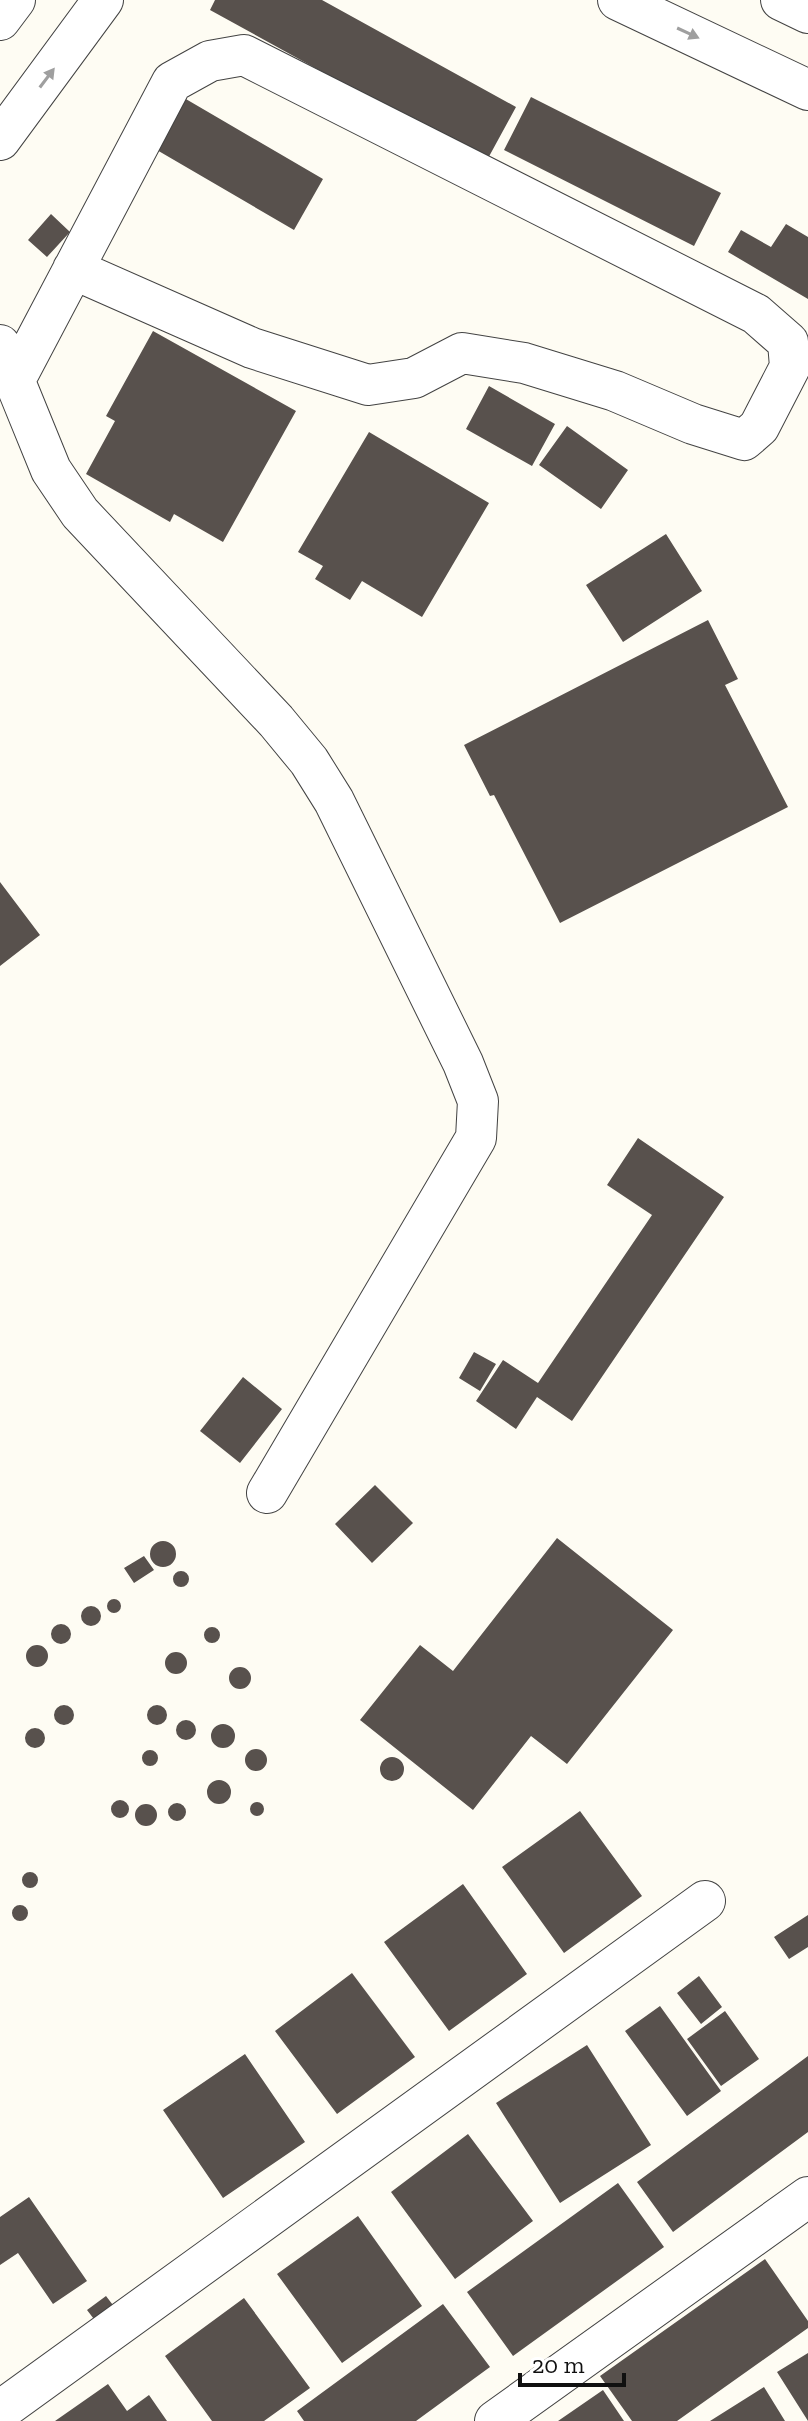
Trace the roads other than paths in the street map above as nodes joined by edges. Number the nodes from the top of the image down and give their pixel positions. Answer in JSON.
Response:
{"nodes":[{"id":1,"x":15,"y":0,"type":"edge"},
{"id":2,"x":103,"y":0,"type":"edge"},
{"id":3,"x":618,"y":0,"type":"edge"},
{"id":4,"x":781,"y":0,"type":"edge"},
{"id":5,"x":808,"y":13,"type":"edge"},
{"id":6,"x":0,"y":20,"type":"edge"},
{"id":7,"x":808,"y":90,"type":"edge"},
{"id":8,"x":0,"y":140,"type":"edge"},
{"id":9,"x":73,"y":269,"type":"junction"},
{"id":10,"x":8,"y":362,"type":"edge"},
{"id":11,"x":267,"y":1493,"type":"dead end"},
{"id":12,"x":705,"y":1901,"type":"dead end"},
{"id":13,"x":808,"y":2197,"type":"edge"},
{"id":14,"x":0,"y":2411,"type":"edge"},
{"id":15,"x":495,"y":2421,"type":"edge"}],
"edges":[{"from":1,"to":6,"type":"street"},
{"from":8,"to":2,"type":"street","one_way":true},
{"from":3,"to":7,"type":"street","one_way":true},
{"from":4,"to":5,"type":"street"},
{"from":9,"to":9,"type":"street"},
{"from":9,"to":10,"type":"street"},
{"from":10,"to":11,"type":"street"},
{"from":12,"to":14,"type":"street"},
{"from":13,"to":15,"type":"street"}]}
